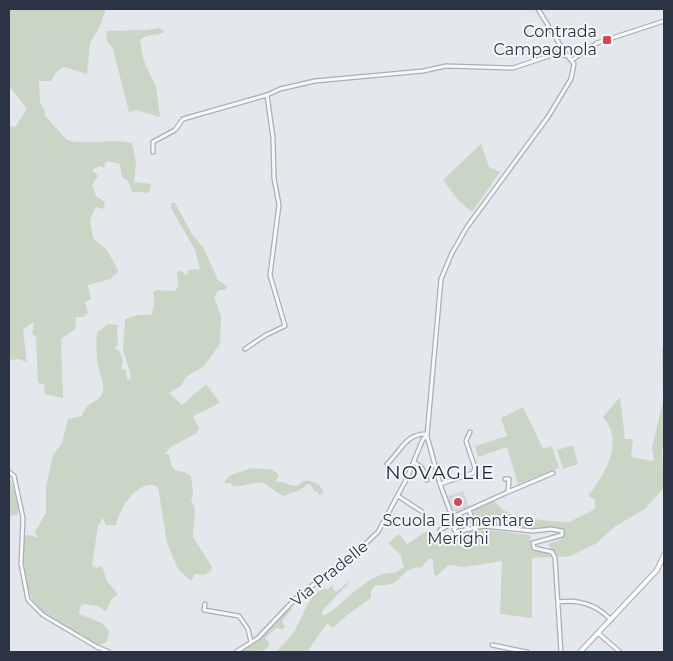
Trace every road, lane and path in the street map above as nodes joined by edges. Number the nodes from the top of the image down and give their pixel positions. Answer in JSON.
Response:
{"nodes":[{"id":1,"x":538,"y":9,"type":"edge"},
{"id":2,"x":664,"y":21,"type":"edge"},
{"id":3,"x":568,"y":56,"type":"junction"},
{"id":4,"x":572,"y":60,"type":"junction"},
{"id":5,"x":267,"y":95,"type":"junction"},
{"id":6,"x":153,"y":152,"type":"dead end"},
{"id":7,"x":245,"y":349,"type":"dead end"},
{"id":8,"x":470,"y":432,"type":"dead end"},
{"id":9,"x":427,"y":435,"type":"junction"},
{"id":10,"x":414,"y":462,"type":"junction"},
{"id":11,"x":387,"y":464,"type":"dead end"},
{"id":12,"x":9,"y":472,"type":"edge"},
{"id":13,"x":553,"y":473,"type":"dead end"},
{"id":14,"x":505,"y":479,"type":"dead end"},
{"id":15,"x":427,"y":480,"type":"dead end"},
{"id":16,"x":440,"y":484,"type":"junction"},
{"id":17,"x":508,"y":492,"type":"junction"},
{"id":18,"x":398,"y":496,"type":"junction"},
{"id":19,"x":469,"y":510,"type":"junction"},
{"id":20,"x":421,"y":511,"type":"dead end"},
{"id":21,"x":458,"y":516,"type":"junction"},
{"id":22,"x":440,"y":530,"type":"dead end"},
{"id":23,"x":664,"y":555,"type":"edge"},
{"id":24,"x":558,"y":602,"type":"junction"},
{"id":25,"x":205,"y":604,"type":"dead end"},
{"id":26,"x":611,"y":620,"type":"junction"},
{"id":27,"x":598,"y":633,"type":"junction"},
{"id":28,"x":251,"y":642,"type":"junction"},
{"id":29,"x":492,"y":645,"type":"dead end"},
{"id":30,"x":109,"y":652,"type":"edge"},
{"id":31,"x":236,"y":652,"type":"edge"},
{"id":32,"x":527,"y":652,"type":"edge"},
{"id":33,"x":561,"y":652,"type":"edge"},
{"id":34,"x":580,"y":652,"type":"edge"},
{"id":35,"x":620,"y":652,"type":"edge"}],
"edges":[{"from":1,"to":3,"type":"street"},
{"from":2,"to":4,"type":"street"},
{"from":3,"to":4,"type":"street"},
{"from":3,"to":5,"type":"street"},
{"from":4,"to":9,"type":"street"},
{"from":5,"to":6,"type":"street"},
{"from":5,"to":7,"type":"street"},
{"from":8,"to":16,"type":"street"},
{"from":9,"to":10,"type":"street","name":"Via Pradelle"},
{"from":9,"to":11,"type":"street"},
{"from":9,"to":16,"type":"street"},
{"from":10,"to":15,"type":"street"},
{"from":10,"to":18,"type":"street","name":"Via Pradelle"},
{"from":12,"to":30,"type":"street"},
{"from":13,"to":17,"type":"street"},
{"from":14,"to":17,"type":"street"},
{"from":16,"to":21,"type":"street"},
{"from":17,"to":19,"type":"street"},
{"from":18,"to":20,"type":"street"},
{"from":18,"to":28,"type":"street","name":"Via Pradelle"},
{"from":19,"to":21,"type":"street"},
{"from":19,"to":24,"type":"street"},
{"from":21,"to":22,"type":"street"},
{"from":23,"to":26,"type":"street"},
{"from":24,"to":26,"type":"street"},
{"from":24,"to":33,"type":"street"},
{"from":25,"to":28,"type":"street"},
{"from":26,"to":27,"type":"street"},
{"from":27,"to":34,"type":"street"},
{"from":27,"to":35,"type":"street"},
{"from":28,"to":31,"type":"street","name":"Via Pradelle"},
{"from":29,"to":32,"type":"street"}]}
